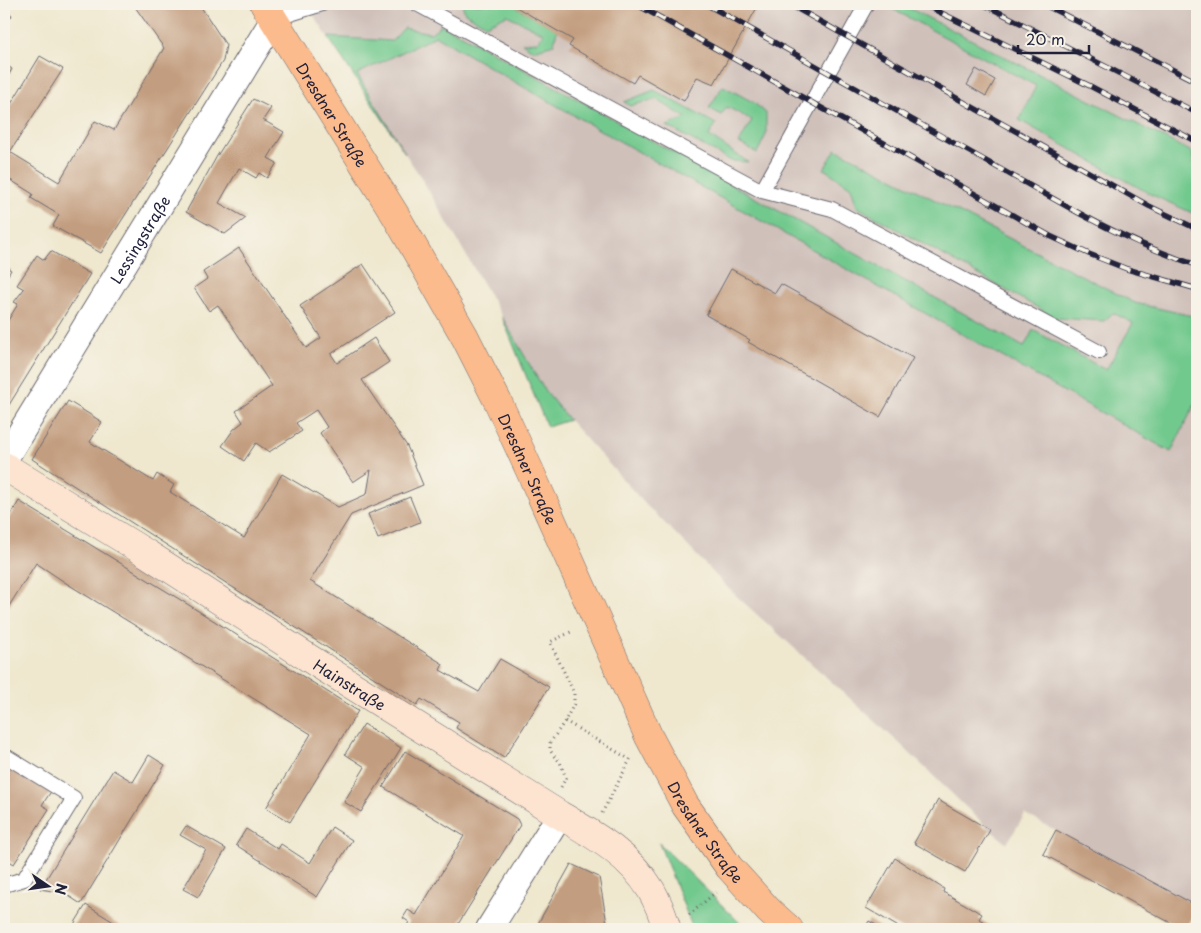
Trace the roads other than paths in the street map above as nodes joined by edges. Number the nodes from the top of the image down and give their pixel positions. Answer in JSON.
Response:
{"nodes":[{"id":1,"x":322,"y":4,"type":"edge"},
{"id":2,"x":425,"y":5,"type":"edge"},
{"id":3,"x":866,"y":5,"type":"edge"},
{"id":4,"x":269,"y":12,"type":"edge"},
{"id":5,"x":762,"y":191,"type":"junction"},
{"id":6,"x":1099,"y":352,"type":"dead end"},
{"id":7,"x":4,"y":460,"type":"edge"},
{"id":8,"x":4,"y":466,"type":"edge"},
{"id":9,"x":4,"y":755,"type":"edge"},
{"id":10,"x":560,"y":815,"type":"junction"},
{"id":11,"x":4,"y":885,"type":"edge"},
{"id":12,"x":676,"y":923,"type":"edge"},
{"id":13,"x":489,"y":929,"type":"edge"},
{"id":14,"x":789,"y":929,"type":"edge"}],
"edges":[{"from":1,"to":4,"type":"lane"},
{"from":2,"to":5,"type":"lane"},
{"from":3,"to":5,"type":"lane"},
{"from":4,"to":7,"type":"street","name":"Lessingstraße"},
{"from":4,"to":14,"type":"main road","name":"Dresdner Straße"},
{"from":5,"to":6,"type":"lane"},
{"from":8,"to":10,"type":"street","name":"Hainstraße"},
{"from":9,"to":11,"type":"lane"},
{"from":10,"to":12,"type":"street","name":"Hainstraße"},
{"from":10,"to":13,"type":"street"}]}
